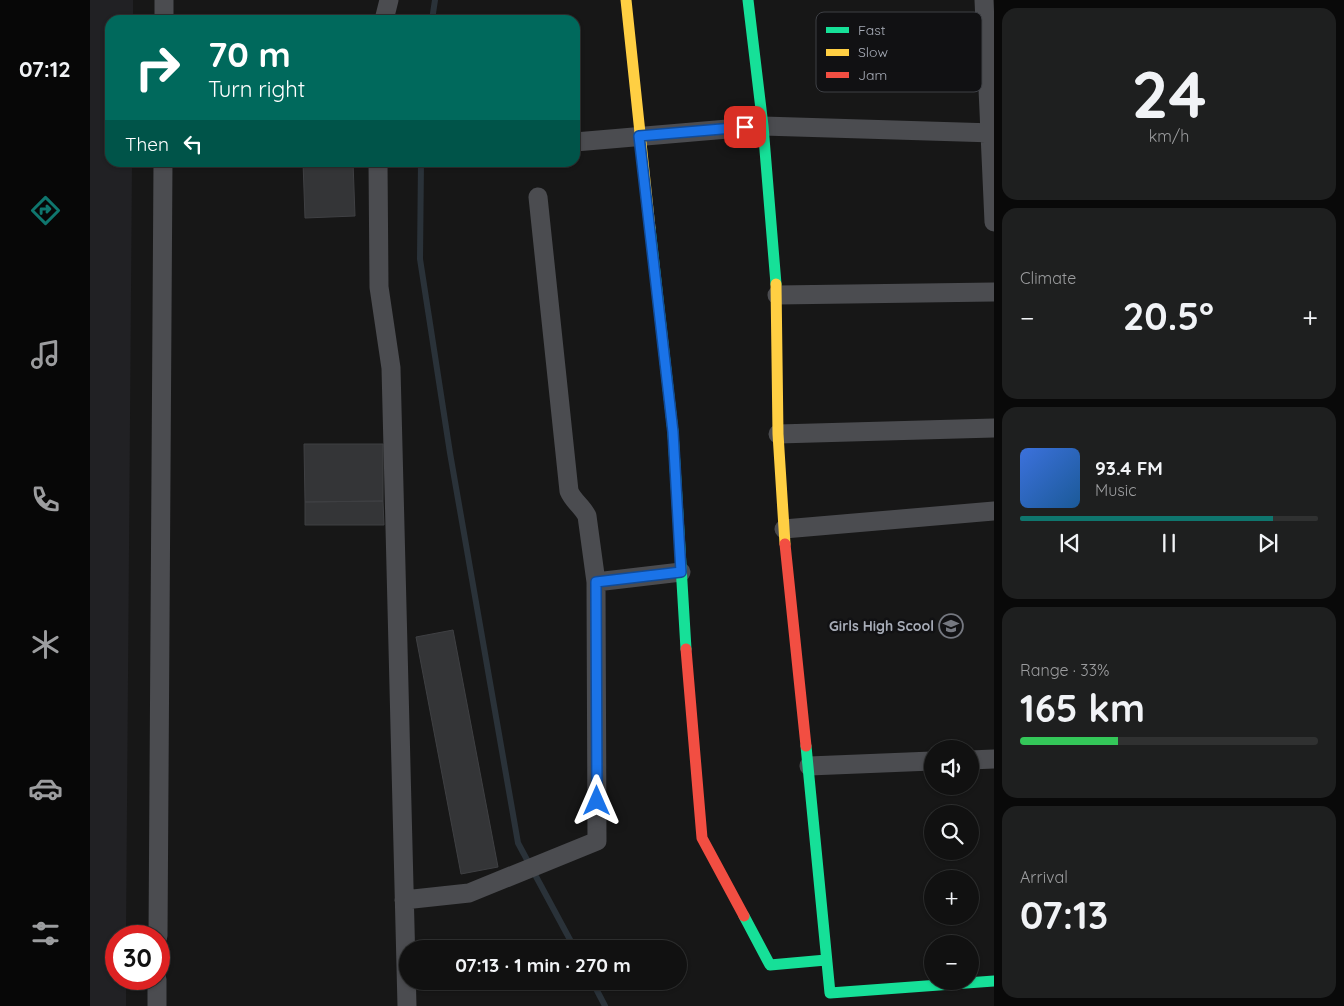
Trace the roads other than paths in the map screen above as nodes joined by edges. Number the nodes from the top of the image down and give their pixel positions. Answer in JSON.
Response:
{"nodes":[{"id":1,"x":164,"y":0,"type":"edge"},
{"id":2,"x":389,"y":0,"type":"edge"},
{"id":3,"x":626,"y":0,"type":"edge"},
{"id":4,"x":748,"y":0,"type":"edge"},
{"id":5,"x":984,"y":0,"type":"edge"},
{"id":6,"x":164,"y":15,"type":"edge"},
{"id":7,"x":385,"y":15,"type":"edge"},
{"id":8,"x":763,"y":126,"type":"junction"},
{"id":9,"x":991,"y":133,"type":"edge"},
{"id":10,"x":639,"y":136,"type":"junction"},
{"id":11,"x":580,"y":142,"type":"edge"},
{"id":12,"x":163,"y":167,"type":"edge"},
{"id":13,"x":378,"y":167,"type":"edge"},
{"id":14,"x":538,"y":197,"type":"dead end"},
{"id":15,"x":994,"y":222,"type":"edge"},
{"id":16,"x":994,"y":292,"type":"edge"},
{"id":17,"x":777,"y":295,"type":"junction"},
{"id":18,"x":994,"y":428,"type":"edge"},
{"id":19,"x":778,"y":434,"type":"junction"},
{"id":20,"x":994,"y":510,"type":"edge"},
{"id":21,"x":784,"y":529,"type":"junction"},
{"id":22,"x":681,"y":572,"type":"junction"},
{"id":23,"x":596,"y":582,"type":"junction"},
{"id":24,"x":994,"y":759,"type":"edge"},
{"id":25,"x":979,"y":760,"type":"edge"},
{"id":26,"x":924,"y":761,"type":"edge"},
{"id":27,"x":809,"y":766,"type":"junction"},
{"id":28,"x":404,"y":900,"type":"junction"},
{"id":29,"x":158,"y":925,"type":"edge"},
{"id":30,"x":826,"y":960,"type":"junction"},
{"id":31,"x":994,"y":981,"type":"edge"},
{"id":32,"x":158,"y":990,"type":"edge"},
{"id":33,"x":157,"y":1006,"type":"edge"},
{"id":34,"x":406,"y":1006,"type":"edge"}],
"edges":[{"from":1,"to":6,"type":"street"},
{"from":2,"to":7,"type":"street"},
{"from":3,"to":10,"type":"street"},
{"from":4,"to":8,"type":"street"},
{"from":5,"to":9,"type":"street"},
{"from":8,"to":9,"type":"street"},
{"from":8,"to":10,"type":"street"},
{"from":8,"to":17,"type":"street"},
{"from":9,"to":15,"type":"street"},
{"from":10,"to":11,"type":"street"},
{"from":10,"to":22,"type":"street"},
{"from":12,"to":29,"type":"street"},
{"from":13,"to":28,"type":"street"},
{"from":14,"to":23,"type":"street"},
{"from":16,"to":17,"type":"street"},
{"from":17,"to":19,"type":"street"},
{"from":18,"to":19,"type":"street"},
{"from":19,"to":21,"type":"street"},
{"from":20,"to":21,"type":"street"},
{"from":21,"to":27,"type":"street"},
{"from":22,"to":23,"type":"street"},
{"from":22,"to":30,"type":"street"},
{"from":23,"to":28,"type":"street"},
{"from":24,"to":25,"type":"street"},
{"from":26,"to":27,"type":"street"},
{"from":27,"to":30,"type":"street"},
{"from":28,"to":34,"type":"street"},
{"from":30,"to":31,"type":"street"},
{"from":32,"to":33,"type":"street"}]}
